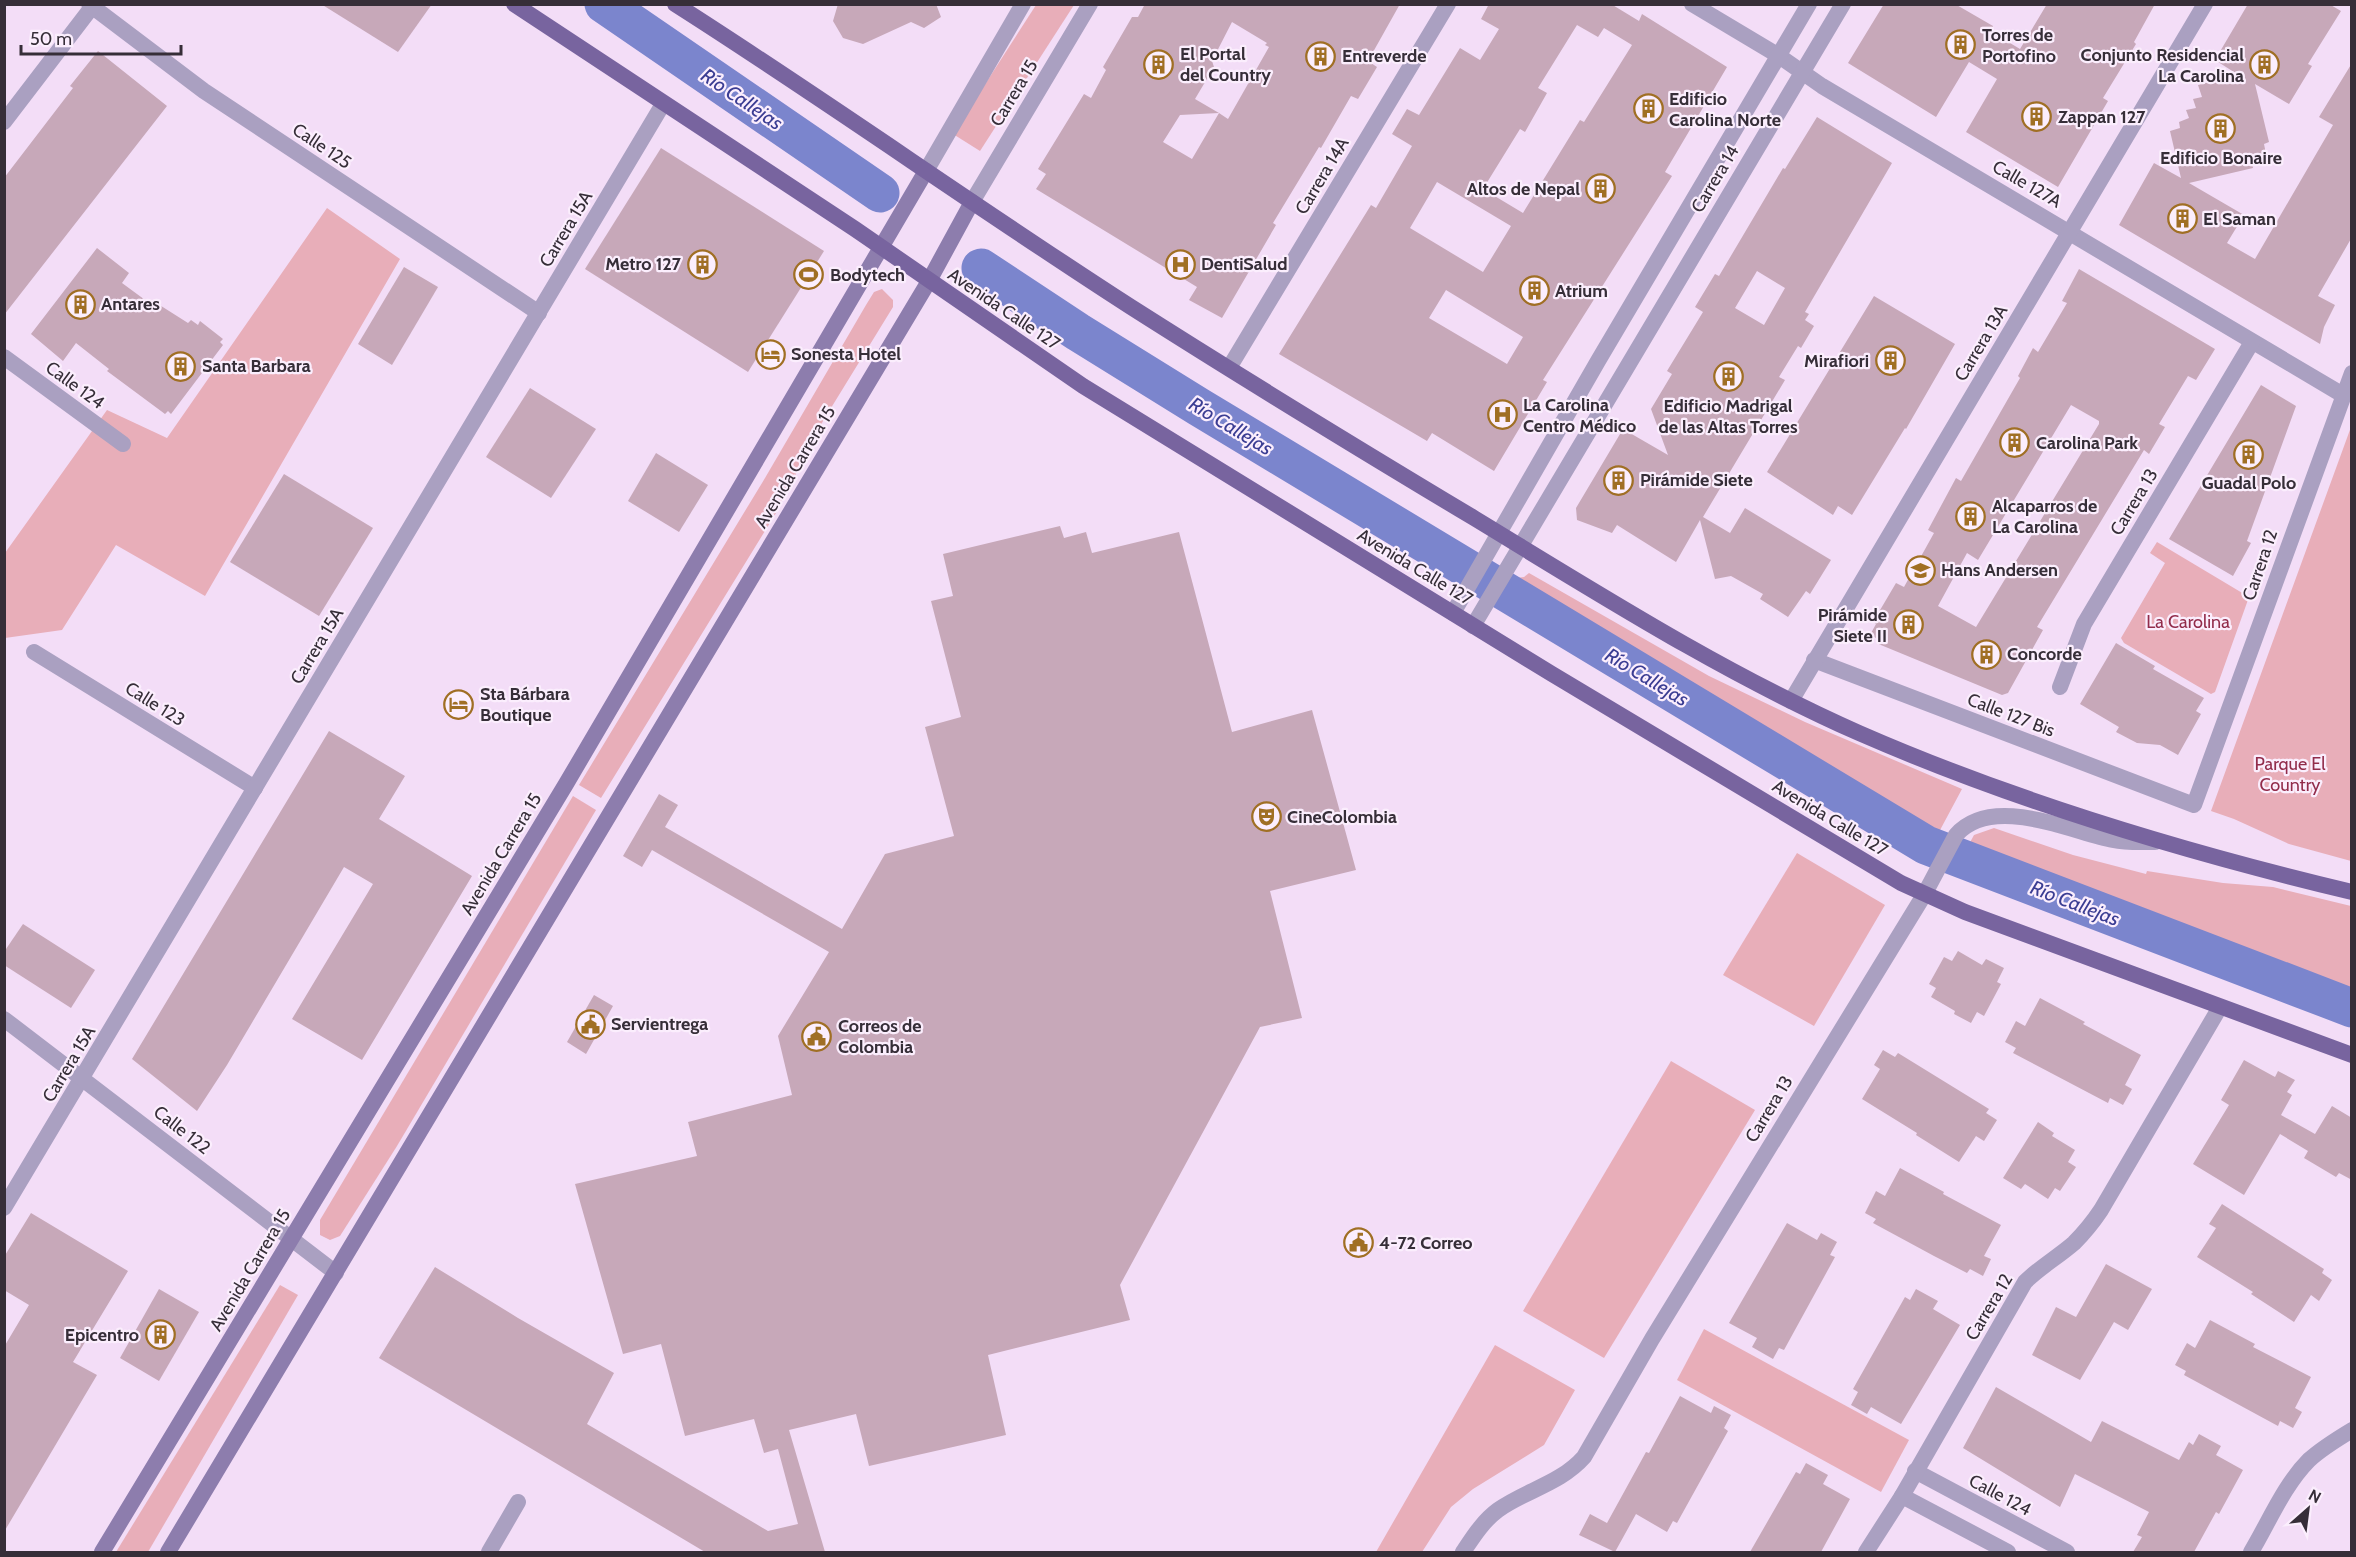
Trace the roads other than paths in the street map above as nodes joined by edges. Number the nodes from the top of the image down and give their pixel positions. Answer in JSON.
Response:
{"nodes":[{"id":1,"x":514,"y":4,"type":"edge"},
{"id":2,"x":675,"y":4,"type":"edge"},
{"id":3,"x":1023,"y":4,"type":"edge"},
{"id":4,"x":1090,"y":4,"type":"edge"},
{"id":5,"x":1448,"y":4,"type":"edge"},
{"id":6,"x":1692,"y":4,"type":"edge"},
{"id":7,"x":1809,"y":4,"type":"edge"},
{"id":8,"x":1843,"y":4,"type":"edge"},
{"id":9,"x":2205,"y":4,"type":"edge"},
{"id":10,"x":90,"y":6,"type":"edge"},
{"id":11,"x":1779,"y":56,"type":"junction"},
{"id":12,"x":1802,"y":72,"type":"junction"},
{"id":13,"x":663,"y":104,"type":"junction"},
{"id":14,"x":4,"y":122,"type":"edge"},
{"id":15,"x":926,"y":171,"type":"junction"},
{"id":16,"x":972,"y":202,"type":"junction"},
{"id":17,"x":2069,"y":232,"type":"junction"},
{"id":18,"x":881,"y":248,"type":"junction"},
{"id":19,"x":929,"y":281,"type":"junction"},
{"id":20,"x":539,"y":313,"type":"junction"},
{"id":21,"x":2252,"y":342,"type":"junction"},
{"id":22,"x":4,"y":357,"type":"edge"},
{"id":23,"x":1598,"y":361,"type":"junction"},
{"id":24,"x":1229,"y":368,"type":"junction"},
{"id":25,"x":2352,"y":373,"type":"edge"},
{"id":26,"x":1621,"y":374,"type":"junction"},
{"id":27,"x":2343,"y":395,"type":"junction"},
{"id":28,"x":123,"y":444,"type":"dead end"},
{"id":29,"x":1498,"y":533,"type":"junction"},
{"id":30,"x":1519,"y":546,"type":"junction"},
{"id":31,"x":1453,"y":613,"type":"junction"},
{"id":32,"x":1473,"y":626,"type":"junction"},
{"id":33,"x":34,"y":652,"type":"dead end"},
{"id":34,"x":1814,"y":660,"type":"junction"},
{"id":35,"x":2060,"y":687,"type":"dead end"},
{"id":36,"x":1791,"y":701,"type":"junction"},
{"id":37,"x":255,"y":788,"type":"junction"},
{"id":38,"x":2194,"y":805,"type":"joint"},
{"id":39,"x":2168,"y":843,"type":"junction"},
{"id":40,"x":1927,"y":889,"type":"junction"},
{"id":41,"x":2352,"y":892,"type":"edge"},
{"id":42,"x":2220,"y":1007,"type":"junction"},
{"id":43,"x":4,"y":1019,"type":"edge"},
{"id":44,"x":2352,"y":1055,"type":"edge"},
{"id":45,"x":82,"y":1078,"type":"junction"},
{"id":46,"x":4,"y":1208,"type":"edge"},
{"id":47,"x":292,"y":1239,"type":"junction"},
{"id":48,"x":336,"y":1273,"type":"junction"},
{"id":49,"x":2352,"y":1430,"type":"edge"},
{"id":50,"x":1915,"y":1471,"type":"junction"},
{"id":51,"x":1902,"y":1496,"type":"junction"},
{"id":52,"x":518,"y":1502,"type":"dead end"},
{"id":53,"x":102,"y":1552,"type":"edge"},
{"id":54,"x":168,"y":1552,"type":"edge"},
{"id":55,"x":489,"y":1552,"type":"edge"},
{"id":56,"x":1463,"y":1552,"type":"edge"},
{"id":57,"x":1866,"y":1552,"type":"edge"},
{"id":58,"x":2008,"y":1552,"type":"edge"},
{"id":59,"x":2067,"y":1552,"type":"edge"},
{"id":60,"x":2251,"y":1552,"type":"edge"}],
"edges":[{"from":1,"to":13,"type":"main road","name":"Avenida Calle 127"},
{"from":2,"to":15,"type":"main road"},
{"from":3,"to":15,"type":"street","name":"Carrera 15"},
{"from":4,"to":16,"type":"street","name":"Carrera 15"},
{"from":5,"to":24,"type":"street","name":"Carrera 14A"},
{"from":6,"to":11,"type":"street","name":"Calle 127A"},
{"from":7,"to":11,"type":"street","name":"Carrera 14"},
{"from":8,"to":12,"type":"street","name":"Carrera 14"},
{"from":9,"to":17,"type":"street","name":"Carrera 13A"},
{"from":10,"to":14,"type":"street"},
{"from":10,"to":20,"type":"street","name":"Calle 125"},
{"from":11,"to":12,"type":"street","name":"Calle 127A"},
{"from":11,"to":23,"type":"street","name":"Carrera 14"},
{"from":12,"to":17,"type":"street","name":"Calle 127A"},
{"from":12,"to":26,"type":"street","name":"Carrera 14"},
{"from":13,"to":18,"type":"main road","name":"Avenida Calle 127"},
{"from":13,"to":20,"type":"street","name":"Carrera 15A"},
{"from":15,"to":16,"type":"main road"},
{"from":15,"to":18,"type":"main road","name":"Avenida Carrera 15"},
{"from":16,"to":19,"type":"main road","name":"Avenida Carrera 15"},
{"from":16,"to":24,"type":"main road"},
{"from":17,"to":21,"type":"street","name":"Calle 127A"},
{"from":17,"to":34,"type":"street","name":"Carrera 13A"},
{"from":18,"to":19,"type":"main road","name":"Avenida Calle 127"},
{"from":18,"to":47,"type":"main road","name":"Avenida Carrera 15"},
{"from":19,"to":31,"type":"main road","name":"Avenida Calle 127"},
{"from":19,"to":48,"type":"main road","name":"Avenida Carrera 15"},
{"from":20,"to":37,"type":"street","name":"Carrera 15A"},
{"from":21,"to":27,"type":"street","name":"Calle 127A"},
{"from":21,"to":35,"type":"street","name":"Carrera 13"},
{"from":22,"to":28,"type":"street","name":"Calle 124"},
{"from":23,"to":26,"type":"street"},
{"from":23,"to":29,"type":"street","name":"Carrera 14"},
{"from":24,"to":29,"type":"main road"},
{"from":25,"to":27,"type":"street","name":"Carrera 12"},
{"from":26,"to":30,"type":"street","name":"Carrera 14"},
{"from":27,"to":38,"type":"street","name":"Carrera 12"},
{"from":29,"to":30,"type":"main road"},
{"from":29,"to":31,"type":"street","name":"Carrera 14"},
{"from":30,"to":32,"type":"street","name":"Carrera 14"},
{"from":30,"to":36,"type":"main road"},
{"from":31,"to":32,"type":"main road","name":"Avenida Calle 127"},
{"from":32,"to":40,"type":"main road","name":"Avenida Calle 127"},
{"from":33,"to":37,"type":"street","name":"Calle 123"},
{"from":34,"to":36,"type":"street","name":"Carrera 13A"},
{"from":34,"to":38,"type":"street","name":"Calle 127 Bis"},
{"from":36,"to":39,"type":"main road"},
{"from":37,"to":45,"type":"street","name":"Carrera 15A"},
{"from":39,"to":40,"type":"street","name":"Carrera 13"},
{"from":39,"to":41,"type":"main road"},
{"from":40,"to":42,"type":"main road","name":"Avenida Calle 127"},
{"from":40,"to":56,"type":"street","name":"Carrera 13"},
{"from":42,"to":44,"type":"main road","name":"Avenida Calle 127"},
{"from":42,"to":50,"type":"street","name":"Carrera 12"},
{"from":43,"to":45,"type":"street","name":"Calle 122"},
{"from":45,"to":46,"type":"street","name":"Carrera 15A"},
{"from":45,"to":47,"type":"street","name":"Calle 122"},
{"from":47,"to":48,"type":"street","name":"Calle 122"},
{"from":47,"to":53,"type":"main road","name":"Avenida Carrera 15"},
{"from":48,"to":54,"type":"main road","name":"Avenida Carrera 15"},
{"from":49,"to":60,"type":"street"},
{"from":50,"to":51,"type":"street","name":"Carrera 12"},
{"from":50,"to":59,"type":"street","name":"Calle 124"},
{"from":51,"to":57,"type":"street","name":"Carrera 12"},
{"from":51,"to":58,"type":"street"},
{"from":52,"to":55,"type":"street"}]}
